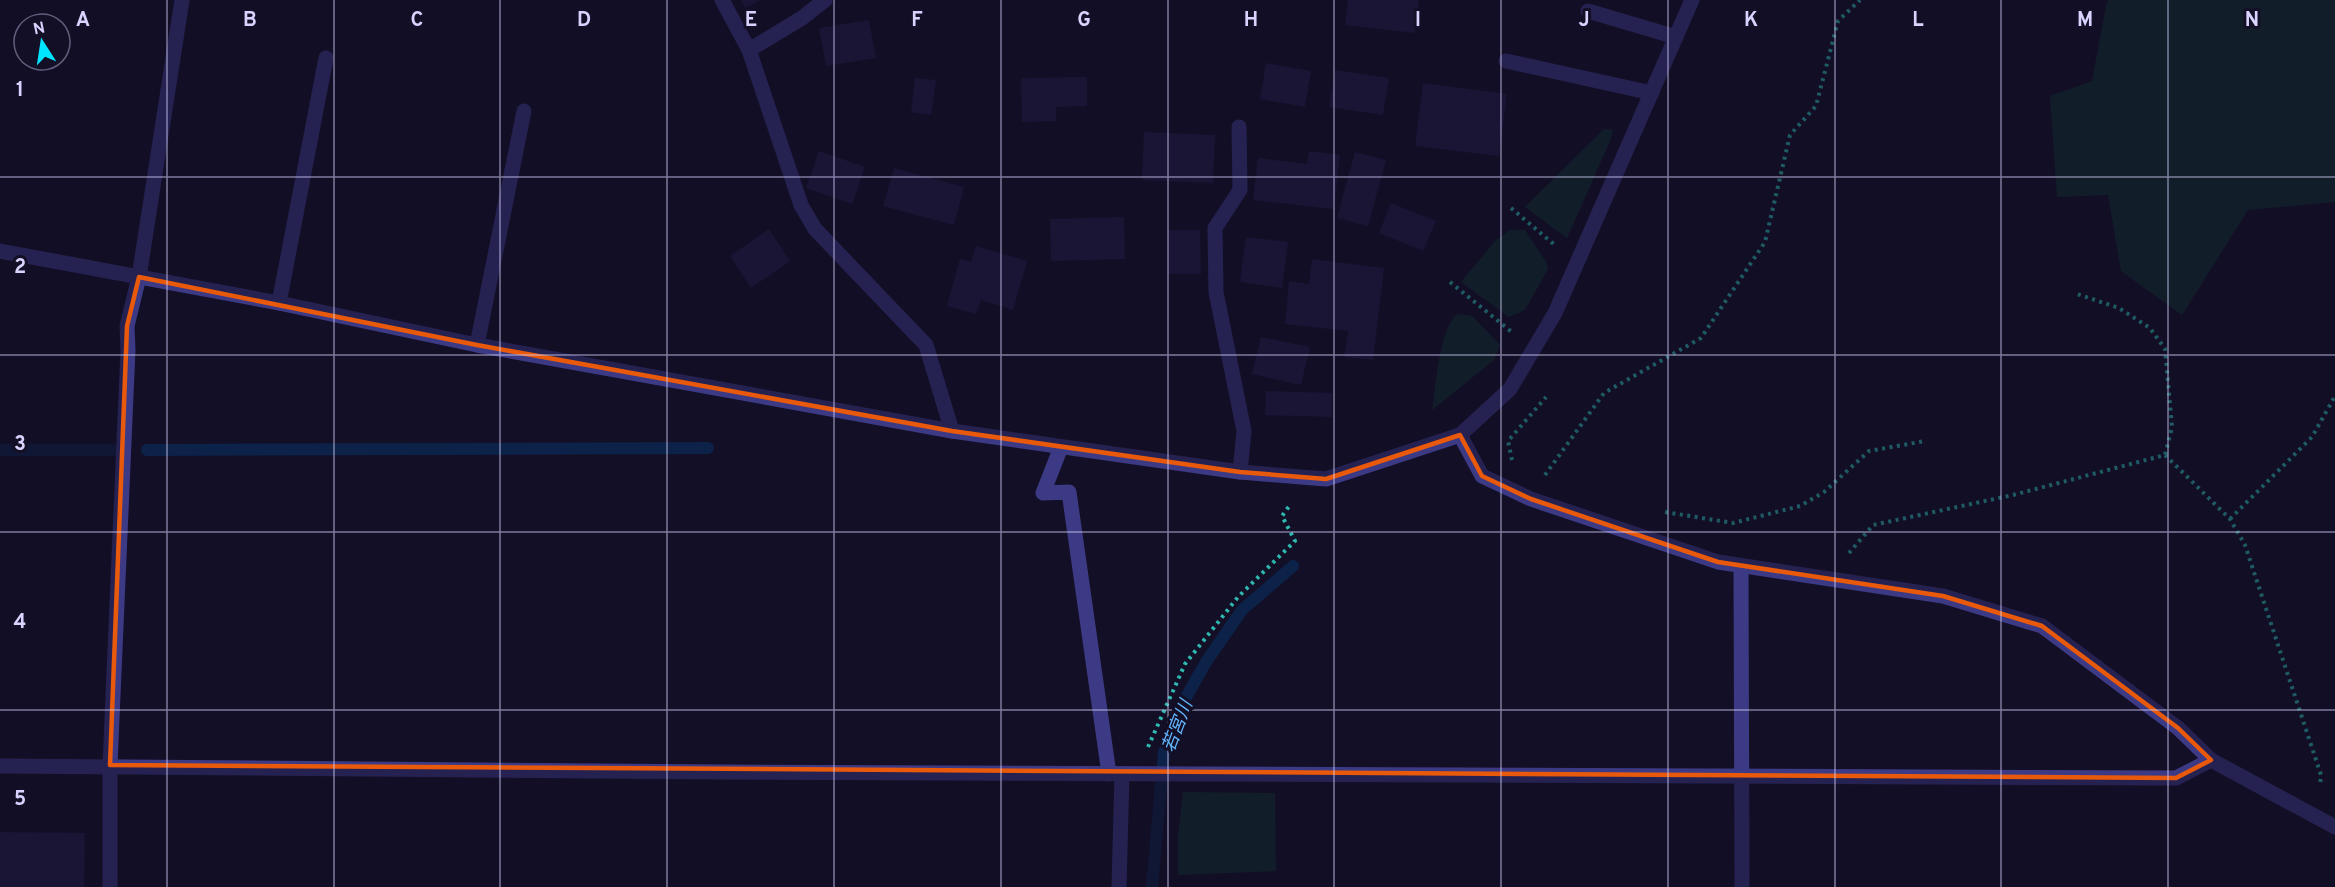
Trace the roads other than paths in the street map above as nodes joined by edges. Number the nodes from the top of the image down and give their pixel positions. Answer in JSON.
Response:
{"nodes":[{"id":1,"x":182,"y":0,"type":"edge"},
{"id":2,"x":722,"y":0,"type":"edge"},
{"id":3,"x":825,"y":0,"type":"edge"},
{"id":4,"x":1692,"y":0,"type":"edge"},
{"id":5,"x":1588,"y":11,"type":"dead end"},
{"id":6,"x":1676,"y":37,"type":"junction"},
{"id":7,"x":749,"y":50,"type":"junction"},
{"id":8,"x":326,"y":58,"type":"dead end"},
{"id":9,"x":1506,"y":61,"type":"dead end"},
{"id":10,"x":1652,"y":93,"type":"junction"},
{"id":11,"x":524,"y":111,"type":"dead end"},
{"id":12,"x":1239,"y":127,"type":"dead end"},
{"id":13,"x":0,"y":251,"type":"edge"},
{"id":14,"x":139,"y":277,"type":"junction"},
{"id":15,"x":279,"y":303,"type":"junction"},
{"id":16,"x":477,"y":345,"type":"junction"},
{"id":17,"x":952,"y":431,"type":"junction"},
{"id":18,"x":1460,"y":435,"type":"junction"},
{"id":19,"x":1061,"y":447,"type":"junction"},
{"id":20,"x":1240,"y":472,"type":"junction"},
{"id":21,"x":1741,"y":568,"type":"junction"},
{"id":22,"x":2211,"y":760,"type":"junction"},
{"id":23,"x":110,"y":765,"type":"junction"},
{"id":24,"x":0,"y":766,"type":"edge"},
{"id":25,"x":1115,"y":774,"type":"junction"},
{"id":26,"x":1743,"y":777,"type":"junction"},
{"id":27,"x":2335,"y":826,"type":"edge"},
{"id":28,"x":110,"y":887,"type":"edge"},
{"id":29,"x":1119,"y":887,"type":"edge"},
{"id":30,"x":1742,"y":887,"type":"edge"}],
"edges":[{"from":1,"to":14,"type":"street"},
{"from":2,"to":7,"type":"street"},
{"from":3,"to":7,"type":"street"},
{"from":4,"to":6,"type":"street"},
{"from":5,"to":6,"type":"street"},
{"from":6,"to":10,"type":"street"},
{"from":7,"to":17,"type":"street"},
{"from":8,"to":15,"type":"street"},
{"from":9,"to":10,"type":"street"},
{"from":10,"to":18,"type":"street"},
{"from":11,"to":16,"type":"street"},
{"from":12,"to":20,"type":"street"},
{"from":13,"to":14,"type":"street"},
{"from":14,"to":15,"type":"street"},
{"from":14,"to":23,"type":"street"},
{"from":15,"to":16,"type":"street"},
{"from":16,"to":17,"type":"street"},
{"from":17,"to":19,"type":"street"},
{"from":18,"to":20,"type":"street"},
{"from":18,"to":21,"type":"street"},
{"from":19,"to":20,"type":"street"},
{"from":19,"to":25,"type":"street"},
{"from":21,"to":22,"type":"street"},
{"from":21,"to":26,"type":"street"},
{"from":22,"to":26,"type":"street"},
{"from":22,"to":27,"type":"street"},
{"from":23,"to":24,"type":"street"},
{"from":23,"to":25,"type":"street"},
{"from":23,"to":28,"type":"street"},
{"from":25,"to":26,"type":"street"},
{"from":25,"to":29,"type":"street"},
{"from":26,"to":30,"type":"street"}]}
